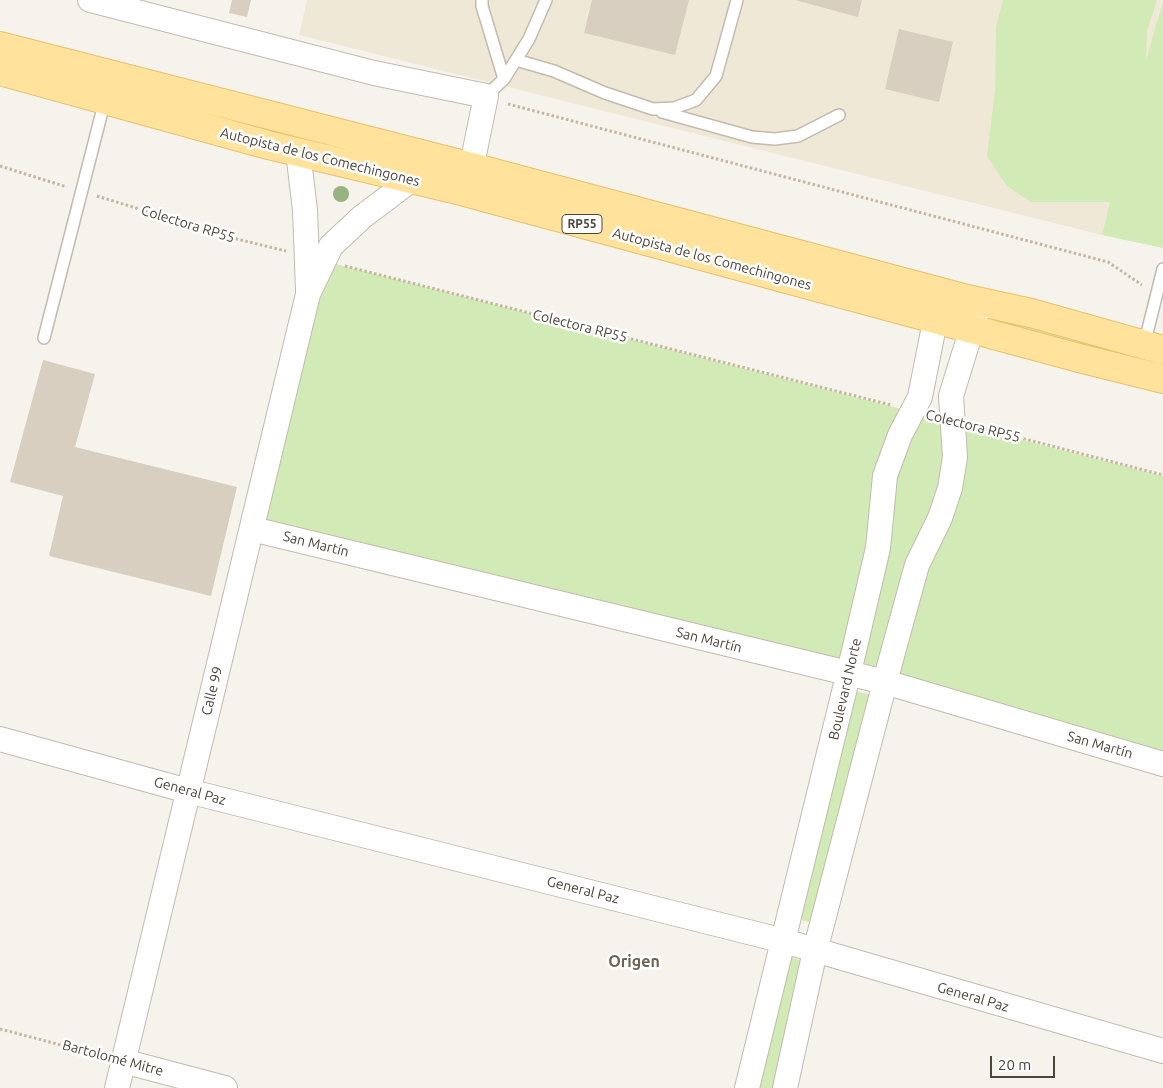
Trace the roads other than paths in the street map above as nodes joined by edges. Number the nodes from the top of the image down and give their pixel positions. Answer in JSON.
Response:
{"nodes":[{"id":1,"x":90,"y":0,"type":"edge"},
{"id":2,"x":482,"y":0,"type":"edge"},
{"id":3,"x":546,"y":0,"type":"edge"},
{"id":4,"x":737,"y":0,"type":"edge"},
{"id":5,"x":0,"y":46,"type":"edge"},
{"id":6,"x":516,"y":60,"type":"junction"},
{"id":7,"x":0,"y":71,"type":"edge"},
{"id":8,"x":504,"y":79,"type":"junction"},
{"id":9,"x":108,"y":88,"type":"junction"},
{"id":10,"x":486,"y":96,"type":"junction"},
{"id":11,"x":653,"y":109,"type":"junction"},
{"id":12,"x":839,"y":115,"type":"dead end"},
{"id":13,"x":298,"y":152,"type":"junction"},
{"id":14,"x":472,"y":167,"type":"junction"},
{"id":15,"x":411,"y":180,"type":"junction"},
{"id":16,"x":466,"y":193,"type":"junction"},
{"id":17,"x":1163,"y":269,"type":"edge"},
{"id":18,"x":942,"y":292,"type":"junction"},
{"id":19,"x":308,"y":294,"type":"junction"},
{"id":20,"x":980,"y":302,"type":"junction"},
{"id":21,"x":935,"y":319,"type":"junction"},
{"id":22,"x":971,"y":329,"type":"junction"},
{"id":23,"x":44,"y":338,"type":"dead end"},
{"id":24,"x":1153,"y":348,"type":"edge"},
{"id":25,"x":1163,"y":379,"type":"edge"},
{"id":26,"x":252,"y":528,"type":"junction"},
{"id":27,"x":849,"y":674,"type":"junction"},
{"id":28,"x":885,"y":682,"type":"junction"},
{"id":29,"x":0,"y":739,"type":"edge"},
{"id":30,"x":1163,"y":764,"type":"edge"},
{"id":31,"x":188,"y":791,"type":"junction"},
{"id":32,"x":784,"y":941,"type":"junction"},
{"id":33,"x":816,"y":951,"type":"junction"},
{"id":34,"x":1163,"y":1052,"type":"edge"},
{"id":35,"x":123,"y":1061,"type":"junction"},
{"id":36,"x":117,"y":1088,"type":"edge"},
{"id":37,"x":225,"y":1088,"type":"edge"},
{"id":38,"x":747,"y":1088,"type":"edge"},
{"id":39,"x":784,"y":1088,"type":"edge"}],
"edges":[{"from":1,"to":10,"type":"street"},
{"from":2,"to":8,"type":"lane"},
{"from":3,"to":6,"type":"lane"},
{"from":4,"to":11,"type":"lane"},
{"from":5,"to":9,"type":"main road","name":"Autopista de los Comechingones","number":"RP55"},
{"from":6,"to":8,"type":"lane"},
{"from":6,"to":11,"type":"lane"},
{"from":7,"to":9,"type":"main road","name":"Autopista de los Comechingones","number":"RP55"},
{"from":8,"to":10,"type":"lane"},
{"from":9,"to":13,"type":"main road","name":"Autopista de los Comechingones","number":"RP55"},
{"from":9,"to":14,"type":"main road","name":"Autopista de los Comechingones","number":"RP55"},
{"from":9,"to":23,"type":"lane"},
{"from":10,"to":14,"type":"street"},
{"from":11,"to":12,"type":"lane"},
{"from":13,"to":15,"type":"main road","name":"Autopista de los Comechingones","number":"RP55"},
{"from":13,"to":19,"type":"street"},
{"from":14,"to":16,"type":"street"},
{"from":14,"to":18,"type":"main road","name":"Autopista de los Comechingones","number":"RP55"},
{"from":15,"to":16,"type":"main road","name":"Autopista de los Comechingones","number":"RP55"},
{"from":15,"to":19,"type":"street"},
{"from":16,"to":21,"type":"main road","name":"Autopista de los Comechingones","number":"RP55"},
{"from":17,"to":24,"type":"lane"},
{"from":18,"to":20,"type":"main road","name":"Autopista de los Comechingones","number":"RP55"},
{"from":18,"to":21,"type":"street","name":"Boulevard Norte"},
{"from":19,"to":26,"type":"street","name":"Calle 99"},
{"from":20,"to":22,"type":"street"},
{"from":20,"to":24,"type":"main road","name":"Autopista de los Comechingones","number":"RP55"},
{"from":21,"to":22,"type":"main road","name":"Autopista de los Comechingones","number":"RP55"},
{"from":21,"to":27,"type":"street","name":"Boulevard Norte"},
{"from":22,"to":25,"type":"main road","name":"Autopista de los Comechingones","number":"RP55"},
{"from":22,"to":28,"type":"street"},
{"from":26,"to":27,"type":"street","name":"San Martín"},
{"from":26,"to":31,"type":"street","name":"Calle 99"},
{"from":27,"to":28,"type":"street","name":"San Martín"},
{"from":27,"to":32,"type":"street","name":"Boulevard Norte"},
{"from":28,"to":30,"type":"street","name":"San Martín"},
{"from":28,"to":33,"type":"street"},
{"from":29,"to":31,"type":"street","name":"General Paz"},
{"from":31,"to":32,"type":"street","name":"General Paz"},
{"from":31,"to":35,"type":"street","name":"Calle 99"},
{"from":32,"to":33,"type":"street","name":"General Paz"},
{"from":32,"to":38,"type":"street","name":"Boulevard Norte"},
{"from":33,"to":34,"type":"street","name":"General Paz"},
{"from":33,"to":39,"type":"street"},
{"from":35,"to":36,"type":"street","name":"Calle 99"},
{"from":35,"to":37,"type":"street","name":"Bartolomé Mitre"}]}
